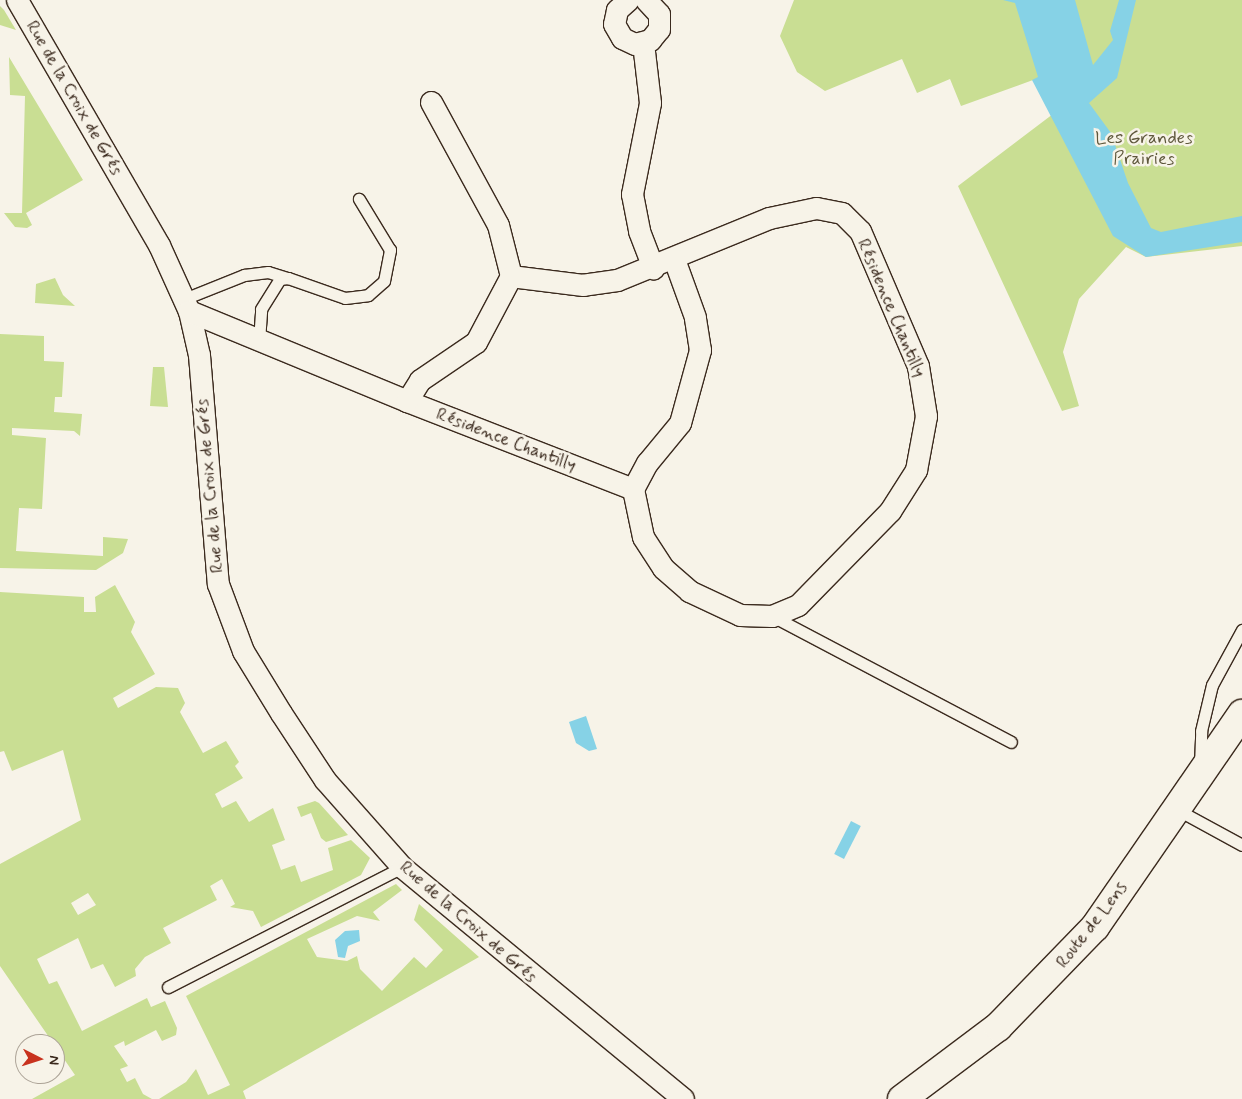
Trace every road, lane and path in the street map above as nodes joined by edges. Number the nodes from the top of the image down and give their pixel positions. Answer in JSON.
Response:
{"nodes":[{"id":1,"x":17,"y":0,"type":"edge"},
{"id":2,"x":628,"y":0,"type":"edge"},
{"id":3,"x":646,"y":0,"type":"edge"},
{"id":4,"x":643,"y":43,"type":"junction"},
{"id":5,"x":431,"y":102,"type":"dead end"},
{"id":6,"x":359,"y":199,"type":"dead end"},
{"id":7,"x":674,"y":259,"type":"junction"},
{"id":8,"x":653,"y":268,"type":"junction"},
{"id":9,"x":511,"y":276,"type":"junction"},
{"id":10,"x":288,"y":278,"type":"junction"},
{"id":11,"x":186,"y":305,"type":"junction"},
{"id":12,"x":259,"y":342,"type":"junction"},
{"id":13,"x":407,"y":401,"type":"junction"},
{"id":14,"x":633,"y":490,"type":"junction"},
{"id":15,"x":772,"y":616,"type":"junction"},
{"id":16,"x":1242,"y":630,"type":"edge"},
{"id":17,"x":1242,"y":714,"type":"edge"},
{"id":18,"x":1011,"y":742,"type":"dead end"},
{"id":19,"x":1200,"y":770,"type":"junction"},
{"id":20,"x":1174,"y":808,"type":"junction"},
{"id":21,"x":1242,"y":845,"type":"edge"},
{"id":22,"x":402,"y":867,"type":"junction"},
{"id":23,"x":168,"y":987,"type":"dead end"},
{"id":24,"x":683,"y":1099,"type":"edge"},
{"id":25,"x":902,"y":1099,"type":"edge"}],
"edges":[{"from":1,"to":11,"type":"street","name":"Rue de la Croix de Grés"},
{"from":2,"to":4,"type":"street"},
{"from":3,"to":4,"type":"street"},
{"from":4,"to":8,"type":"street"},
{"from":5,"to":9,"type":"street"},
{"from":6,"to":10,"type":"lane"},
{"from":7,"to":8,"type":"street","name":"Résidence Chantilly"},
{"from":7,"to":14,"type":"street"},
{"from":7,"to":15,"type":"street","name":"Résidence Chantilly"},
{"from":8,"to":9,"type":"street","name":"Résidence Chantilly"},
{"from":9,"to":13,"type":"street"},
{"from":10,"to":11,"type":"lane"},
{"from":10,"to":12,"type":"lane"},
{"from":11,"to":12,"type":"street","name":"Résidence Chantilly"},
{"from":11,"to":22,"type":"street","name":"Rue de la Croix de Grés"},
{"from":12,"to":13,"type":"street","name":"Résidence Chantilly"},
{"from":13,"to":14,"type":"street","name":"Résidence Chantilly"},
{"from":14,"to":15,"type":"street","name":"Résidence Chantilly"},
{"from":15,"to":18,"type":"lane"},
{"from":16,"to":19,"type":"lane"},
{"from":17,"to":19,"type":"main road","name":"Route de Lens"},
{"from":19,"to":20,"type":"main road","name":"Route de Lens"},
{"from":20,"to":21,"type":"lane"},
{"from":20,"to":25,"type":"main road","name":"Route de Lens"},
{"from":22,"to":23,"type":"lane"},
{"from":22,"to":24,"type":"street","name":"Rue de la Croix de Grés"}]}
